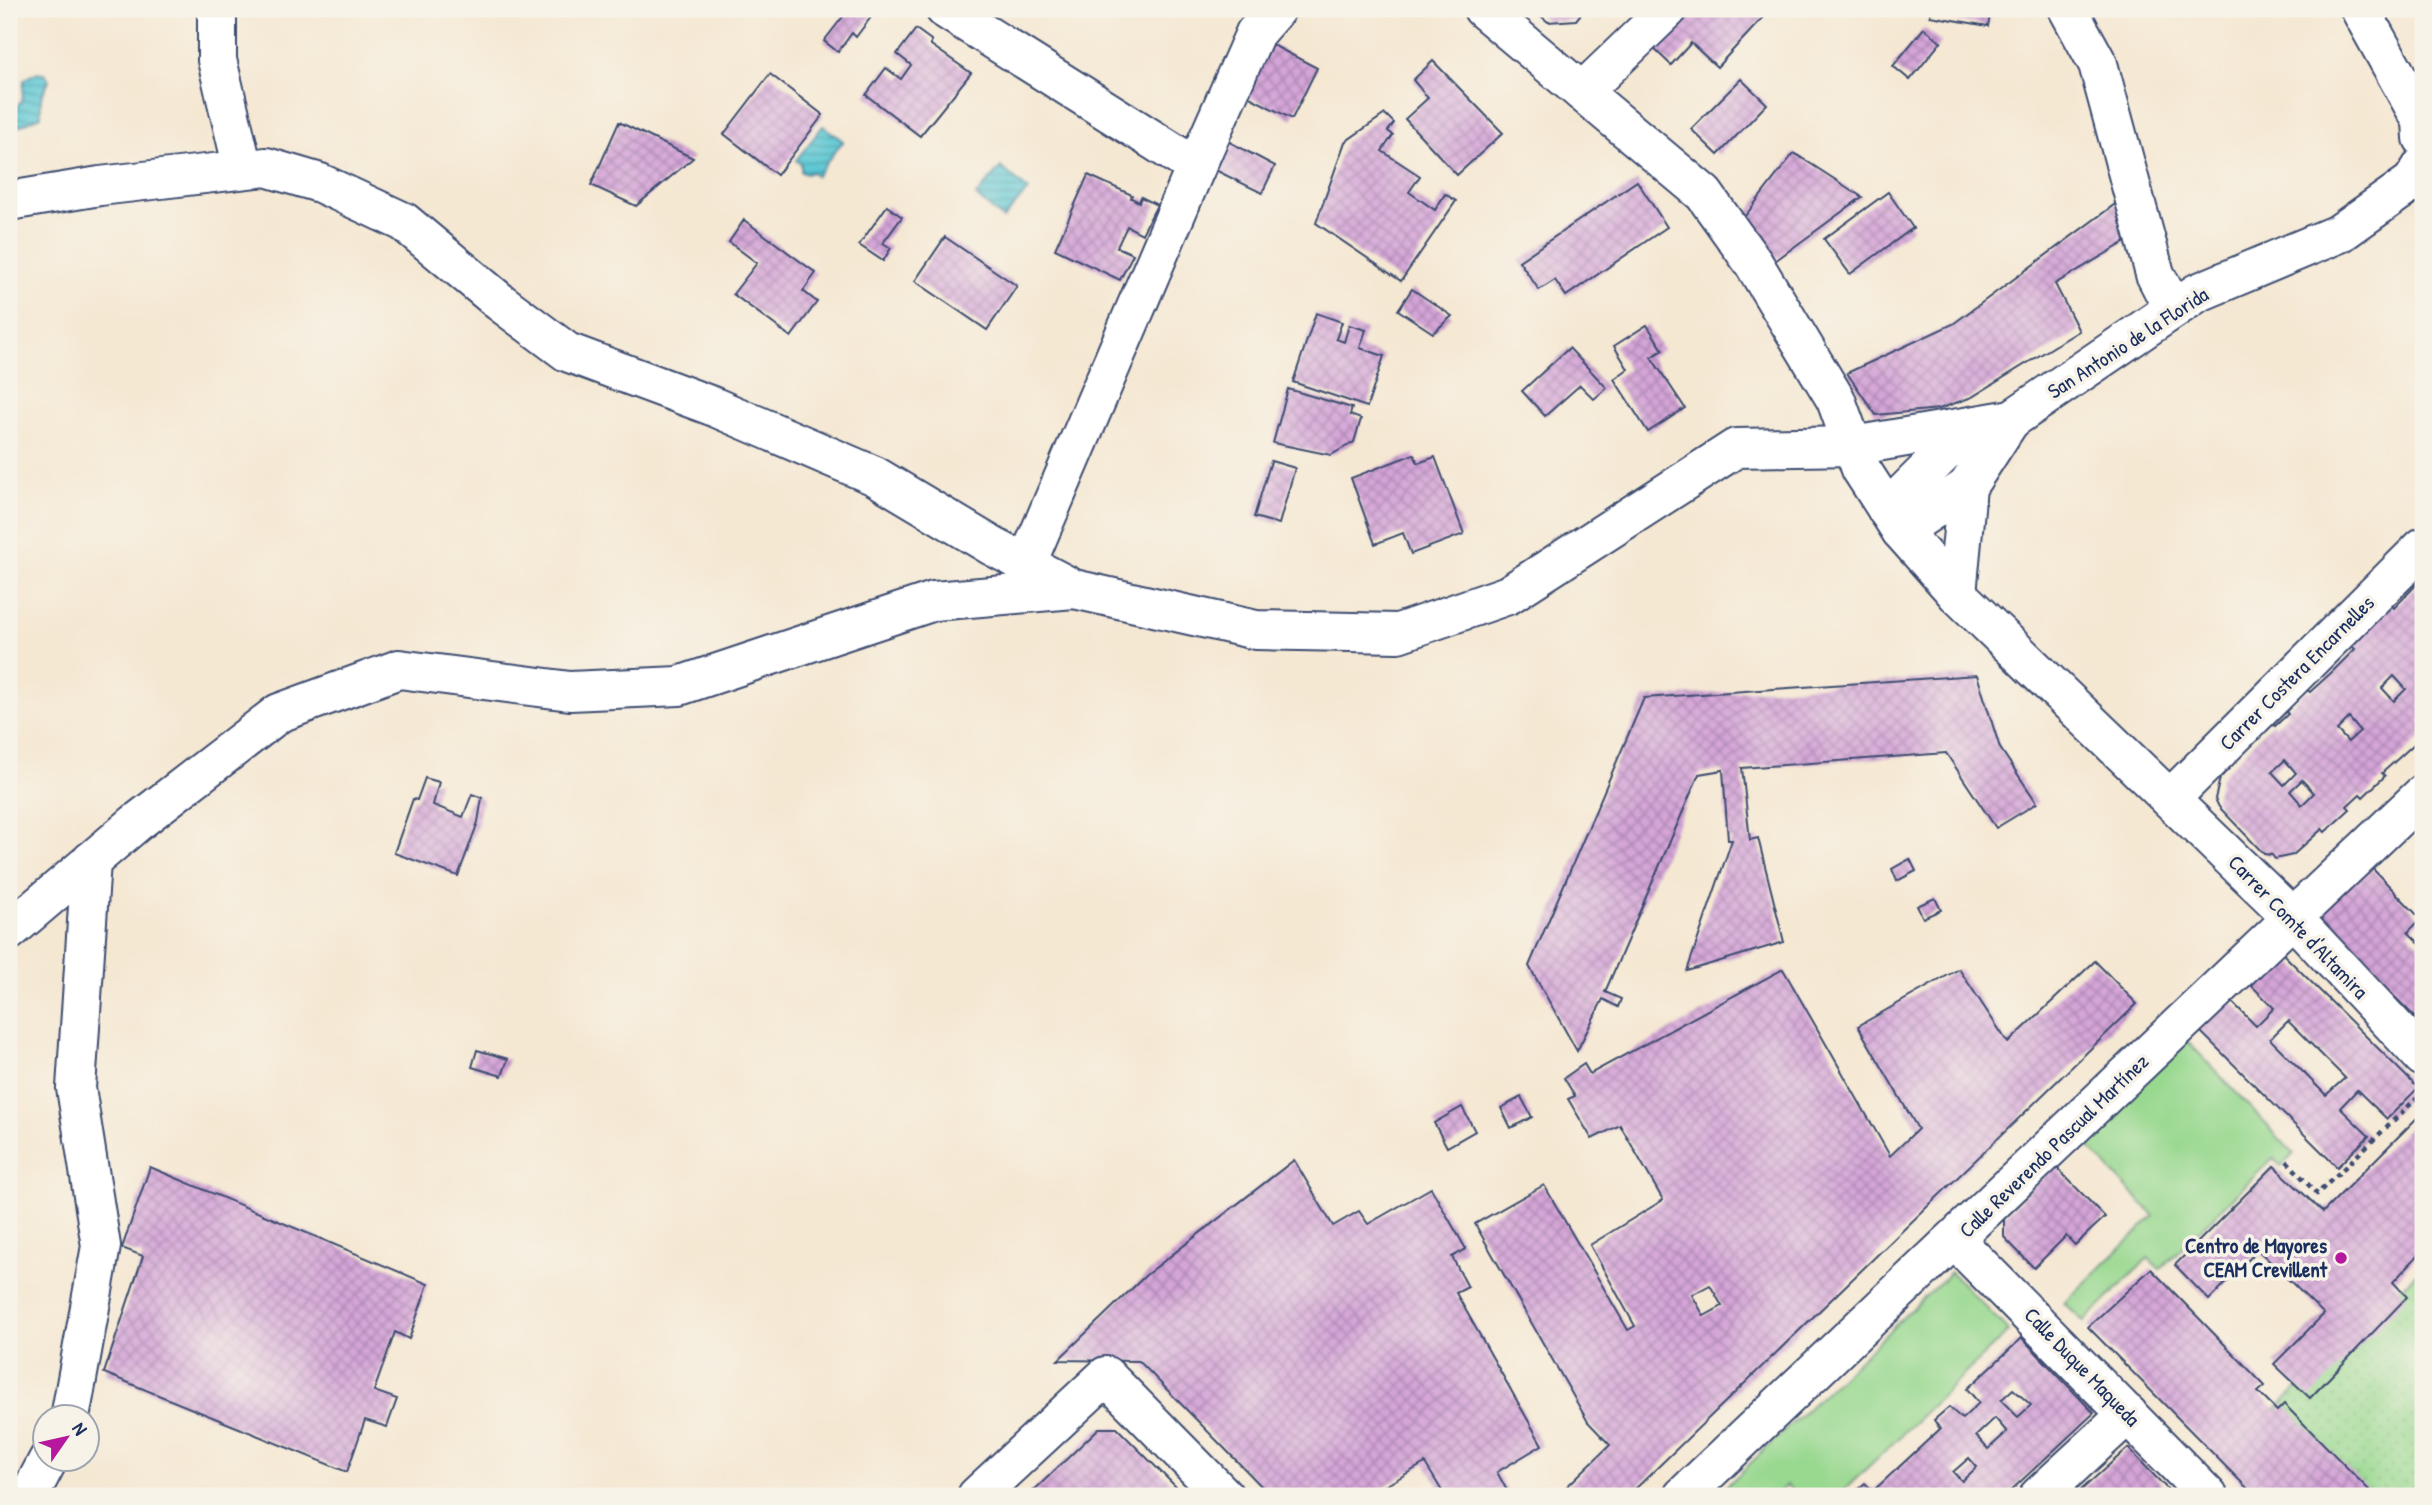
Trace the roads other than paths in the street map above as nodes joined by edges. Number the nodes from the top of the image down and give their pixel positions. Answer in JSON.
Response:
{"nodes":[{"id":1,"x":217,"y":9,"type":"edge"},
{"id":2,"x":945,"y":9,"type":"edge"},
{"id":3,"x":1276,"y":9,"type":"edge"},
{"id":4,"x":1483,"y":9,"type":"edge"},
{"id":5,"x":1668,"y":9,"type":"edge"},
{"id":6,"x":2068,"y":9,"type":"edge"},
{"id":7,"x":2360,"y":9,"type":"edge"},
{"id":8,"x":1582,"y":92,"type":"junction"},
{"id":9,"x":2423,"y":138,"type":"edge"},
{"id":10,"x":2423,"y":165,"type":"edge"},
{"id":11,"x":1196,"y":167,"type":"junction"},
{"id":12,"x":243,"y":169,"type":"junction"},
{"id":13,"x":9,"y":201,"type":"edge"},
{"id":14,"x":2173,"y":309,"type":"junction"},
{"id":15,"x":2012,"y":419,"type":"junction"},
{"id":16,"x":1853,"y":446,"type":"junction"},
{"id":17,"x":1966,"y":487,"type":"junction"},
{"id":18,"x":1894,"y":521,"type":"junction"},
{"id":19,"x":2423,"y":547,"type":"edge"},
{"id":20,"x":1026,"y":565,"type":"junction"},
{"id":21,"x":1074,"y":589,"type":"junction"},
{"id":22,"x":1957,"y":594,"type":"junction"},
{"id":23,"x":2423,"y":794,"type":"edge"},
{"id":24,"x":2170,"y":799,"type":"junction"},
{"id":25,"x":91,"y":861,"type":"junction"},
{"id":26,"x":2293,"y":918,"type":"junction"},
{"id":27,"x":9,"y":931,"type":"edge"},
{"id":28,"x":2423,"y":1058,"type":"edge"},
{"id":29,"x":1955,"y":1240,"type":"junction"},
{"id":30,"x":73,"y":1404,"type":"edge"},
{"id":31,"x":2128,"y":1414,"type":"junction"},
{"id":32,"x":41,"y":1474,"type":"edge"},
{"id":33,"x":29,"y":1496,"type":"edge"},
{"id":34,"x":977,"y":1496,"type":"edge"},
{"id":35,"x":1224,"y":1496,"type":"edge"},
{"id":36,"x":1683,"y":1496,"type":"edge"},
{"id":37,"x":2039,"y":1496,"type":"edge"},
{"id":38,"x":2208,"y":1496,"type":"edge"}],
"edges":[{"from":1,"to":12,"type":"street"},
{"from":2,"to":11,"type":"street"},
{"from":3,"to":11,"type":"street"},
{"from":4,"to":8,"type":"street","name":"Carrer Comte d'Altamira"},
{"from":5,"to":8,"type":"street"},
{"from":6,"to":14,"type":"street"},
{"from":7,"to":9,"type":"street"},
{"from":8,"to":16,"type":"street","name":"Carrer Comte d'Altamira"},
{"from":10,"to":14,"type":"street","name":"San Antonio de la Florida"},
{"from":11,"to":20,"type":"street"},
{"from":12,"to":13,"type":"street"},
{"from":12,"to":20,"type":"street"},
{"from":14,"to":15,"type":"street","name":"San Antonio de la Florida"},
{"from":15,"to":16,"type":"street"},
{"from":15,"to":17,"type":"street"},
{"from":15,"to":18,"type":"street"},
{"from":16,"to":18,"type":"street","name":"Carrer Comte d'Altamira"},
{"from":16,"to":21,"type":"street"},
{"from":17,"to":18,"type":"street"},
{"from":17,"to":22,"type":"street"},
{"from":18,"to":22,"type":"street","name":"Carrer Comte d'Altamira"},
{"from":19,"to":24,"type":"street","name":"Carrer Costera Encarnelles"},
{"from":20,"to":21,"type":"street"},
{"from":21,"to":25,"type":"street"},
{"from":22,"to":24,"type":"street","name":"Carrer Comte d'Altamira"},
{"from":23,"to":26,"type":"street","name":"Calle Reverendo Pascual Martínez"},
{"from":24,"to":26,"type":"street","name":"Carrer Comte d'Altamira"},
{"from":25,"to":27,"type":"street"},
{"from":25,"to":30,"type":"street"},
{"from":26,"to":28,"type":"street","name":"Carrer Comte d'Altamira"},
{"from":26,"to":29,"type":"street","name":"Calle Reverendo Pascual Martínez"},
{"from":29,"to":31,"type":"street","name":"Calle Duque Maqueda"},
{"from":29,"to":36,"type":"street","name":"Calle Reverendo Pascual Martínez"},
{"from":31,"to":37,"type":"street"},
{"from":31,"to":38,"type":"street","name":"Calle Duque Maqueda"},
{"from":32,"to":33,"type":"street"},
{"from":34,"to":35,"type":"street"}]}
